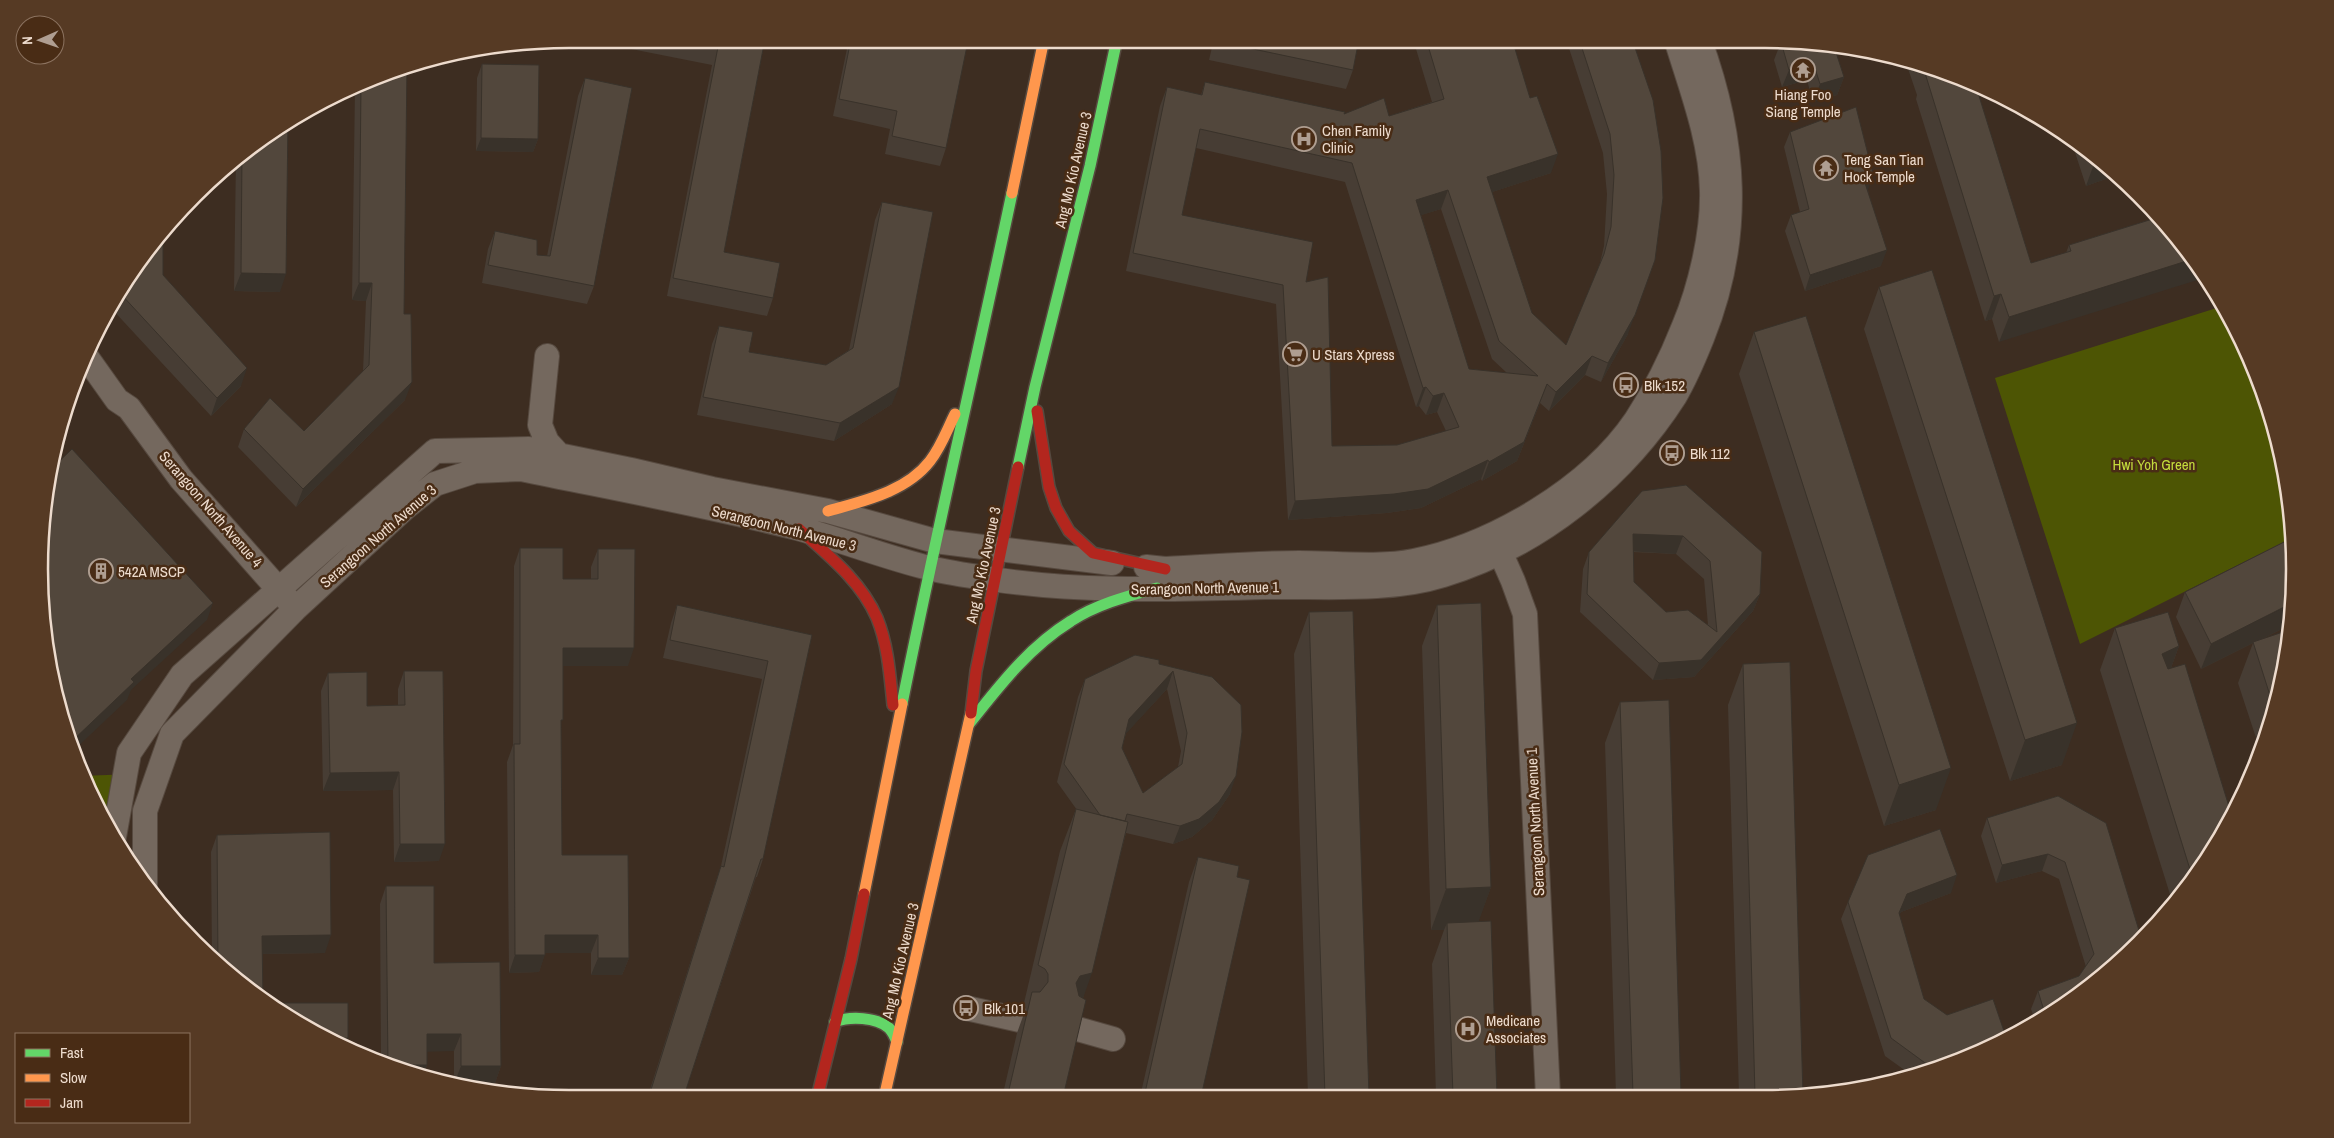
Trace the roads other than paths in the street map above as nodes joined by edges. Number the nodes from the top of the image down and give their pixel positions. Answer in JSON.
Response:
{"nodes":[{"id":1,"x":1042,"y":48,"type":"edge"},
{"id":2,"x":1114,"y":48,"type":"edge"},
{"id":3,"x":1681,"y":48,"type":"edge"},
{"id":4,"x":1700,"y":48,"type":"edge"},
{"id":5,"x":1706,"y":98,"type":"junction"},
{"id":6,"x":95,"y":351,"type":"edge"},
{"id":7,"x":547,"y":356,"type":"dead end"},
{"id":8,"x":90,"y":362,"type":"edge"},
{"id":9,"x":973,"y":380,"type":"junction"},
{"id":10,"x":1035,"y":387,"type":"junction"},
{"id":11,"x":130,"y":408,"type":"junction"},
{"id":12,"x":559,"y":456,"type":"junction"},
{"id":13,"x":828,"y":511,"type":"junction"},
{"id":14,"x":799,"y":529,"type":"junction"},
{"id":15,"x":935,"y":540,"type":"junction"},
{"id":16,"x":1496,"y":543,"type":"junction"},
{"id":17,"x":1001,"y":550,"type":"junction"},
{"id":18,"x":929,"y":568,"type":"junction"},
{"id":19,"x":1161,"y":579,"type":"junction"},
{"id":20,"x":995,"y":580,"type":"junction"},
{"id":21,"x":279,"y":588,"type":"junction"},
{"id":22,"x":295,"y":609,"type":"junction"},
{"id":23,"x":969,"y":724,"type":"junction"},
{"id":24,"x":896,"y":727,"type":"junction"},
{"id":25,"x":116,"y":827,"type":"edge"},
{"id":26,"x":145,"y":872,"type":"edge"},
{"id":27,"x":966,"y":1008,"type":"dead end"},
{"id":28,"x":1020,"y":1020,"type":"dead end"},
{"id":29,"x":835,"y":1022,"type":"junction"},
{"id":30,"x":1074,"y":1028,"type":"edge"},
{"id":31,"x":1113,"y":1039,"type":"dead end"},
{"id":32,"x":896,"y":1042,"type":"junction"},
{"id":33,"x":819,"y":1090,"type":"edge"},
{"id":34,"x":886,"y":1090,"type":"edge"},
{"id":35,"x":1548,"y":1090,"type":"edge"}],
"edges":[{"from":1,"to":9,"type":"highway"},
{"from":2,"to":10,"type":"highway","name":"Ang Mo Kio Avenue 3"},
{"from":3,"to":5,"type":"street","name":"Serangoon North Avenue 1"},
{"from":4,"to":5,"type":"street","name":"Serangoon North Avenue 1"},
{"from":5,"to":16,"type":"street","name":"Serangoon North Avenue 1"},
{"from":6,"to":11,"type":"street","name":"Serangoon North Avenue 4"},
{"from":7,"to":12,"type":"street"},
{"from":8,"to":11,"type":"street","name":"Serangoon North Avenue 4"},
{"from":9,"to":13,"type":"highway"},
{"from":9,"to":15,"type":"highway"},
{"from":10,"to":17,"type":"highway","name":"Ang Mo Kio Avenue 3"},
{"from":10,"to":19,"type":"highway"},
{"from":11,"to":21,"type":"street","name":"Serangoon North Avenue 4"},
{"from":12,"to":13,"type":"street","name":"Serangoon North Avenue 3"},
{"from":12,"to":21,"type":"street","name":"Serangoon North Avenue 3"},
{"from":13,"to":15,"type":"street","name":"Serangoon North Avenue 3"},
{"from":14,"to":18,"type":"street","name":"Serangoon North Avenue 3"},
{"from":14,"to":22,"type":"street","name":"Serangoon North Avenue 3"},
{"from":14,"to":24,"type":"highway"},
{"from":15,"to":17,"type":"street","name":"Serangoon North Avenue 3"},
{"from":15,"to":18,"type":"highway"},
{"from":16,"to":19,"type":"street","name":"Serangoon North Avenue 1"},
{"from":16,"to":35,"type":"street","name":"Serangoon North Avenue 1"},
{"from":17,"to":19,"type":"street","name":"Serangoon North Avenue 1"},
{"from":17,"to":20,"type":"highway","name":"Ang Mo Kio Avenue 3"},
{"from":18,"to":20,"type":"street","name":"Serangoon North Avenue 3"},
{"from":18,"to":24,"type":"highway"},
{"from":19,"to":20,"type":"street","name":"Serangoon North Avenue 1"},
{"from":19,"to":23,"type":"highway"},
{"from":20,"to":23,"type":"highway","name":"Ang Mo Kio Avenue 3"},
{"from":21,"to":22,"type":"street","name":"Serangoon North Avenue 4"},
{"from":21,"to":25,"type":"street","name":"Serangoon North Avenue 3"},
{"from":22,"to":26,"type":"street","name":"Serangoon North Avenue 3"},
{"from":23,"to":32,"type":"highway","name":"Ang Mo Kio Avenue 3"},
{"from":24,"to":29,"type":"highway"},
{"from":27,"to":28,"type":"street"},
{"from":29,"to":32,"type":"highway"},
{"from":29,"to":33,"type":"highway"},
{"from":30,"to":31,"type":"street"},
{"from":32,"to":34,"type":"highway","name":"Ang Mo Kio Avenue 3"}]}
